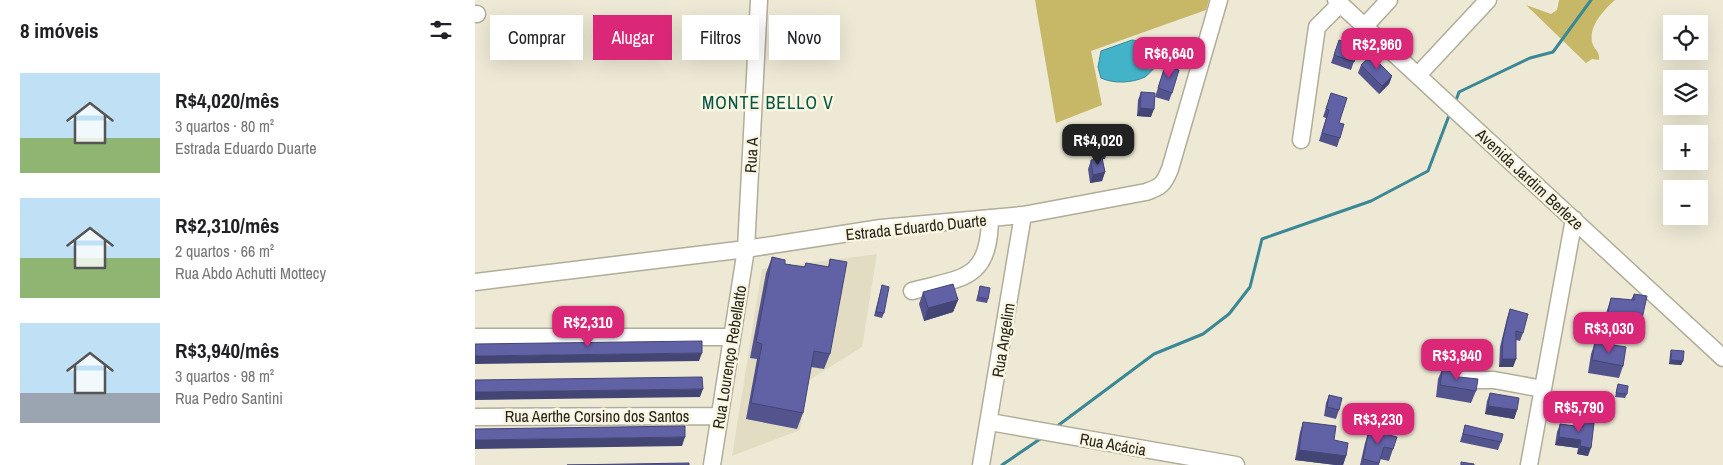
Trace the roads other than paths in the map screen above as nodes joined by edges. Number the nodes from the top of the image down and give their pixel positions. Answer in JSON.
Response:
{"nodes":[{"id":1,"x":759,"y":0,"type":"edge"},
{"id":2,"x":1219,"y":0,"type":"edge"},
{"id":3,"x":1389,"y":0,"type":"edge"},
{"id":4,"x":1488,"y":0,"type":"edge"},
{"id":5,"x":1338,"y":2,"type":"edge"},
{"id":6,"x":1365,"y":26,"type":"junction"},
{"id":7,"x":1418,"y":75,"type":"junction"},
{"id":8,"x":1301,"y":140,"type":"dead end"},
{"id":9,"x":1023,"y":215,"type":"junction"},
{"id":10,"x":989,"y":218,"type":"junction"},
{"id":11,"x":1574,"y":219,"type":"junction"},
{"id":12,"x":746,"y":249,"type":"junction"},
{"id":13,"x":475,"y":282,"type":"edge"},
{"id":14,"x":912,"y":291,"type":"dead end"},
{"id":15,"x":475,"y":337,"type":"edge"},
{"id":16,"x":732,"y":337,"type":"junction"},
{"id":17,"x":1723,"y":358,"type":"edge"},
{"id":18,"x":1459,"y":380,"type":"edge"},
{"id":19,"x":1543,"y":389,"type":"junction"},
{"id":20,"x":719,"y":416,"type":"junction"},
{"id":21,"x":475,"y":417,"type":"edge"},
{"id":22,"x":989,"y":422,"type":"junction"},
{"id":23,"x":712,"y":465,"type":"edge"},
{"id":24,"x":981,"y":465,"type":"edge"},
{"id":25,"x":1236,"y":465,"type":"edge"},
{"id":26,"x":1529,"y":465,"type":"edge"}],
"edges":[{"from":1,"to":12,"type":"street","name":"Rua A"},
{"from":2,"to":9,"type":"street","name":"Estrada Eduardo Duarte"},
{"from":3,"to":6,"type":"street"},
{"from":4,"to":7,"type":"street"},
{"from":5,"to":6,"type":"street","name":"Avenida Jardim Berleze"},
{"from":5,"to":8,"type":"street"},
{"from":6,"to":7,"type":"street","name":"Avenida Jardim Berleze"},
{"from":7,"to":11,"type":"street","name":"Avenida Jardim Berleze"},
{"from":9,"to":10,"type":"street","name":"Estrada Eduardo Duarte"},
{"from":9,"to":22,"type":"street","name":"Rua Angelim"},
{"from":10,"to":12,"type":"street","name":"Estrada Eduardo Duarte"},
{"from":10,"to":14,"type":"street"},
{"from":11,"to":17,"type":"street","name":"Avenida Jardim Berleze"},
{"from":11,"to":19,"type":"street"},
{"from":12,"to":13,"type":"street","name":"Estrada Eduardo Duarte"},
{"from":12,"to":16,"type":"street","name":"Rua Lourenço Rebellatto"},
{"from":15,"to":16,"type":"street"},
{"from":16,"to":20,"type":"street","name":"Rua Lourenço Rebellatto"},
{"from":18,"to":19,"type":"street"},
{"from":19,"to":26,"type":"street"},
{"from":20,"to":21,"type":"street","name":"Rua Aerthe Corsino dos Santos"},
{"from":20,"to":23,"type":"street","name":"Rua Lourenço Rebellatto"},
{"from":22,"to":24,"type":"street","name":"Rua Angelim"},
{"from":22,"to":25,"type":"street","name":"Rua Acácia"}]}
